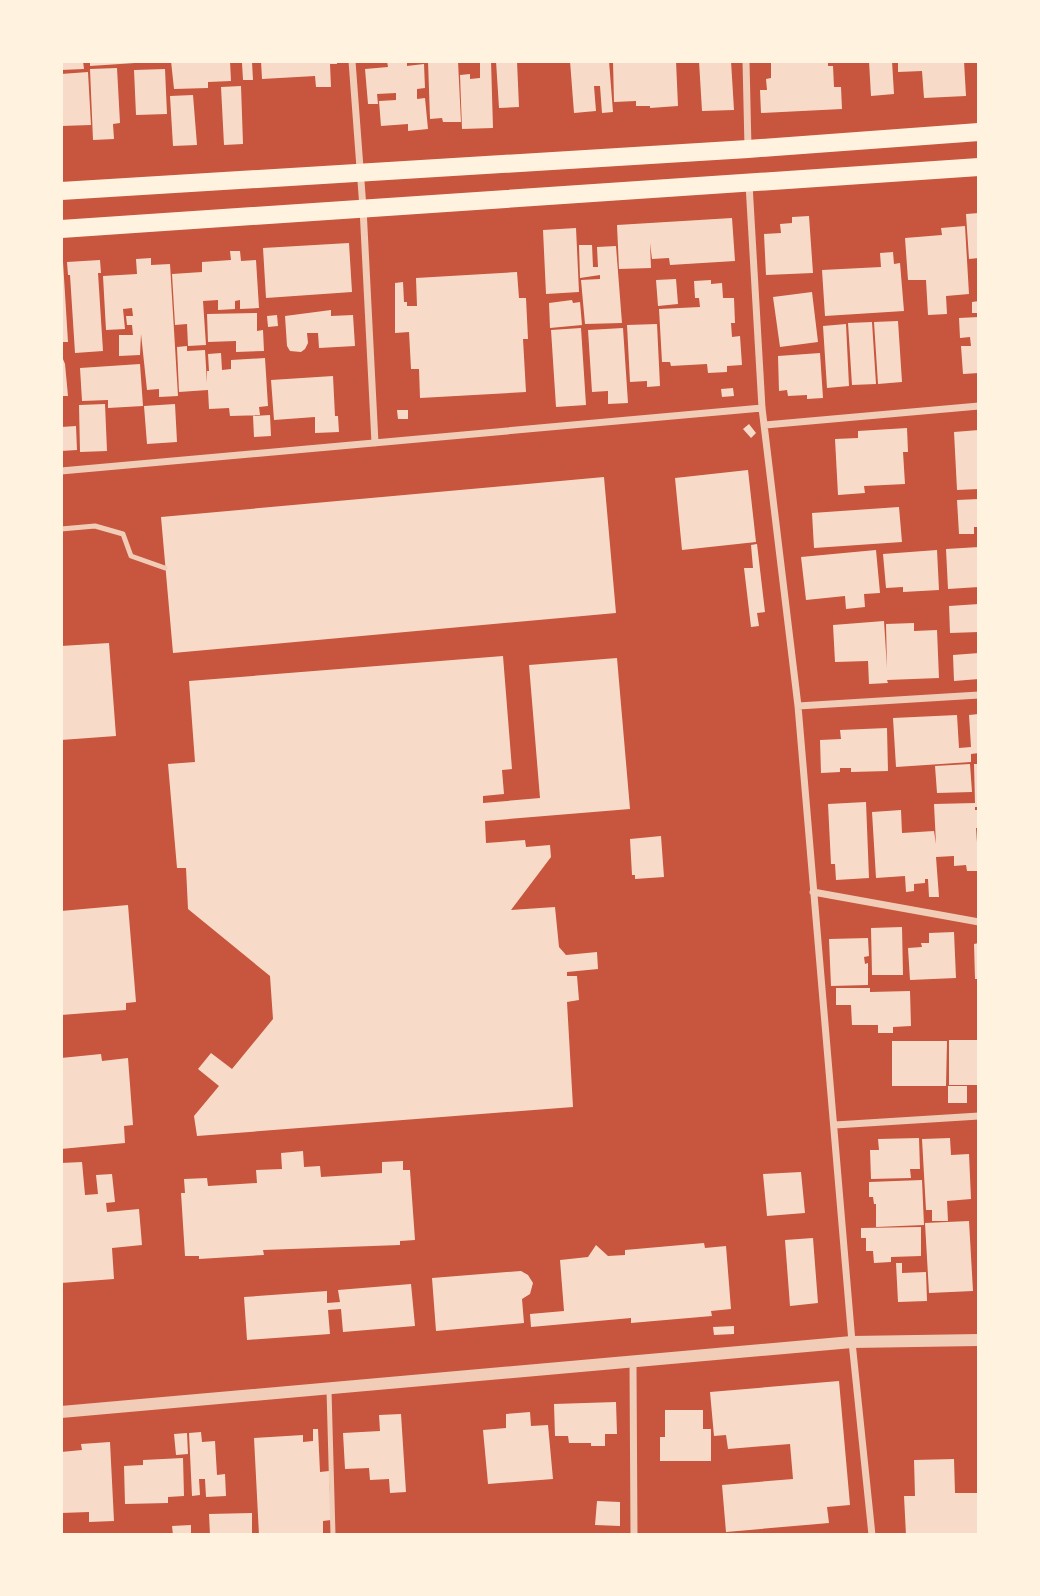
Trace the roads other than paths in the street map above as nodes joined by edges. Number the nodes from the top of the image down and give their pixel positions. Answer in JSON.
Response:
{"nodes":[{"id":1,"x":352,"y":61,"type":"edge"},
{"id":2,"x":746,"y":61,"type":"edge"},
{"id":3,"x":979,"y":132,"type":"edge"},
{"id":4,"x":748,"y":149,"type":"junction"},
{"id":5,"x":979,"y":167,"type":"edge"},
{"id":6,"x":360,"y":173,"type":"junction"},
{"id":7,"x":749,"y":184,"type":"junction"},
{"id":8,"x":61,"y":191,"type":"edge"},
{"id":9,"x":363,"y":208,"type":"junction"},
{"id":10,"x":61,"y":229,"type":"edge"},
{"id":11,"x":979,"y":406,"type":"edge"},
{"id":12,"x":762,"y":408,"type":"junction"},
{"id":13,"x":765,"y":425,"type":"junction"},
{"id":14,"x":375,"y":443,"type":"junction"},
{"id":15,"x":61,"y":471,"type":"edge"},
{"id":16,"x":61,"y":529,"type":"edge"},
{"id":17,"x":165,"y":568,"type":"dead end"},
{"id":18,"x":979,"y":695,"type":"edge"},
{"id":19,"x":798,"y":706,"type":"junction"},
{"id":20,"x":813,"y":892,"type":"junction"},
{"id":21,"x":979,"y":922,"type":"edge"},
{"id":22,"x":979,"y":1116,"type":"edge"},
{"id":23,"x":835,"y":1125,"type":"junction"},
{"id":24,"x":979,"y":1339,"type":"edge"},
{"id":25,"x":852,"y":1342,"type":"junction"},
{"id":26,"x":633,"y":1363,"type":"junction"},
{"id":27,"x":329,"y":1390,"type":"junction"},
{"id":28,"x":61,"y":1412,"type":"edge"},
{"id":29,"x":333,"y":1535,"type":"edge"},
{"id":30,"x":634,"y":1535,"type":"edge"},
{"id":31,"x":872,"y":1535,"type":"edge"}],
"edges":[{"from":1,"to":6,"type":"street"},
{"from":2,"to":4,"type":"street"},
{"from":3,"to":4,"type":"main road"},
{"from":4,"to":6,"type":"main road"},
{"from":5,"to":7,"type":"main road"},
{"from":6,"to":8,"type":"main road"},
{"from":6,"to":9,"type":"street"},
{"from":7,"to":9,"type":"main road"},
{"from":7,"to":12,"type":"street"},
{"from":9,"to":10,"type":"main road"},
{"from":9,"to":14,"type":"street"},
{"from":11,"to":13,"type":"street"},
{"from":12,"to":13,"type":"street"},
{"from":12,"to":14,"type":"street"},
{"from":13,"to":19,"type":"street"},
{"from":14,"to":15,"type":"street"},
{"from":16,"to":17,"type":"lane"},
{"from":18,"to":19,"type":"street"},
{"from":19,"to":20,"type":"street"},
{"from":20,"to":21,"type":"street"},
{"from":20,"to":23,"type":"street"},
{"from":22,"to":23,"type":"street"},
{"from":23,"to":25,"type":"street"},
{"from":24,"to":25,"type":"street"},
{"from":25,"to":26,"type":"street"},
{"from":25,"to":31,"type":"street"},
{"from":26,"to":27,"type":"street"},
{"from":26,"to":30,"type":"street"},
{"from":27,"to":28,"type":"street"},
{"from":27,"to":29,"type":"lane"}]}
